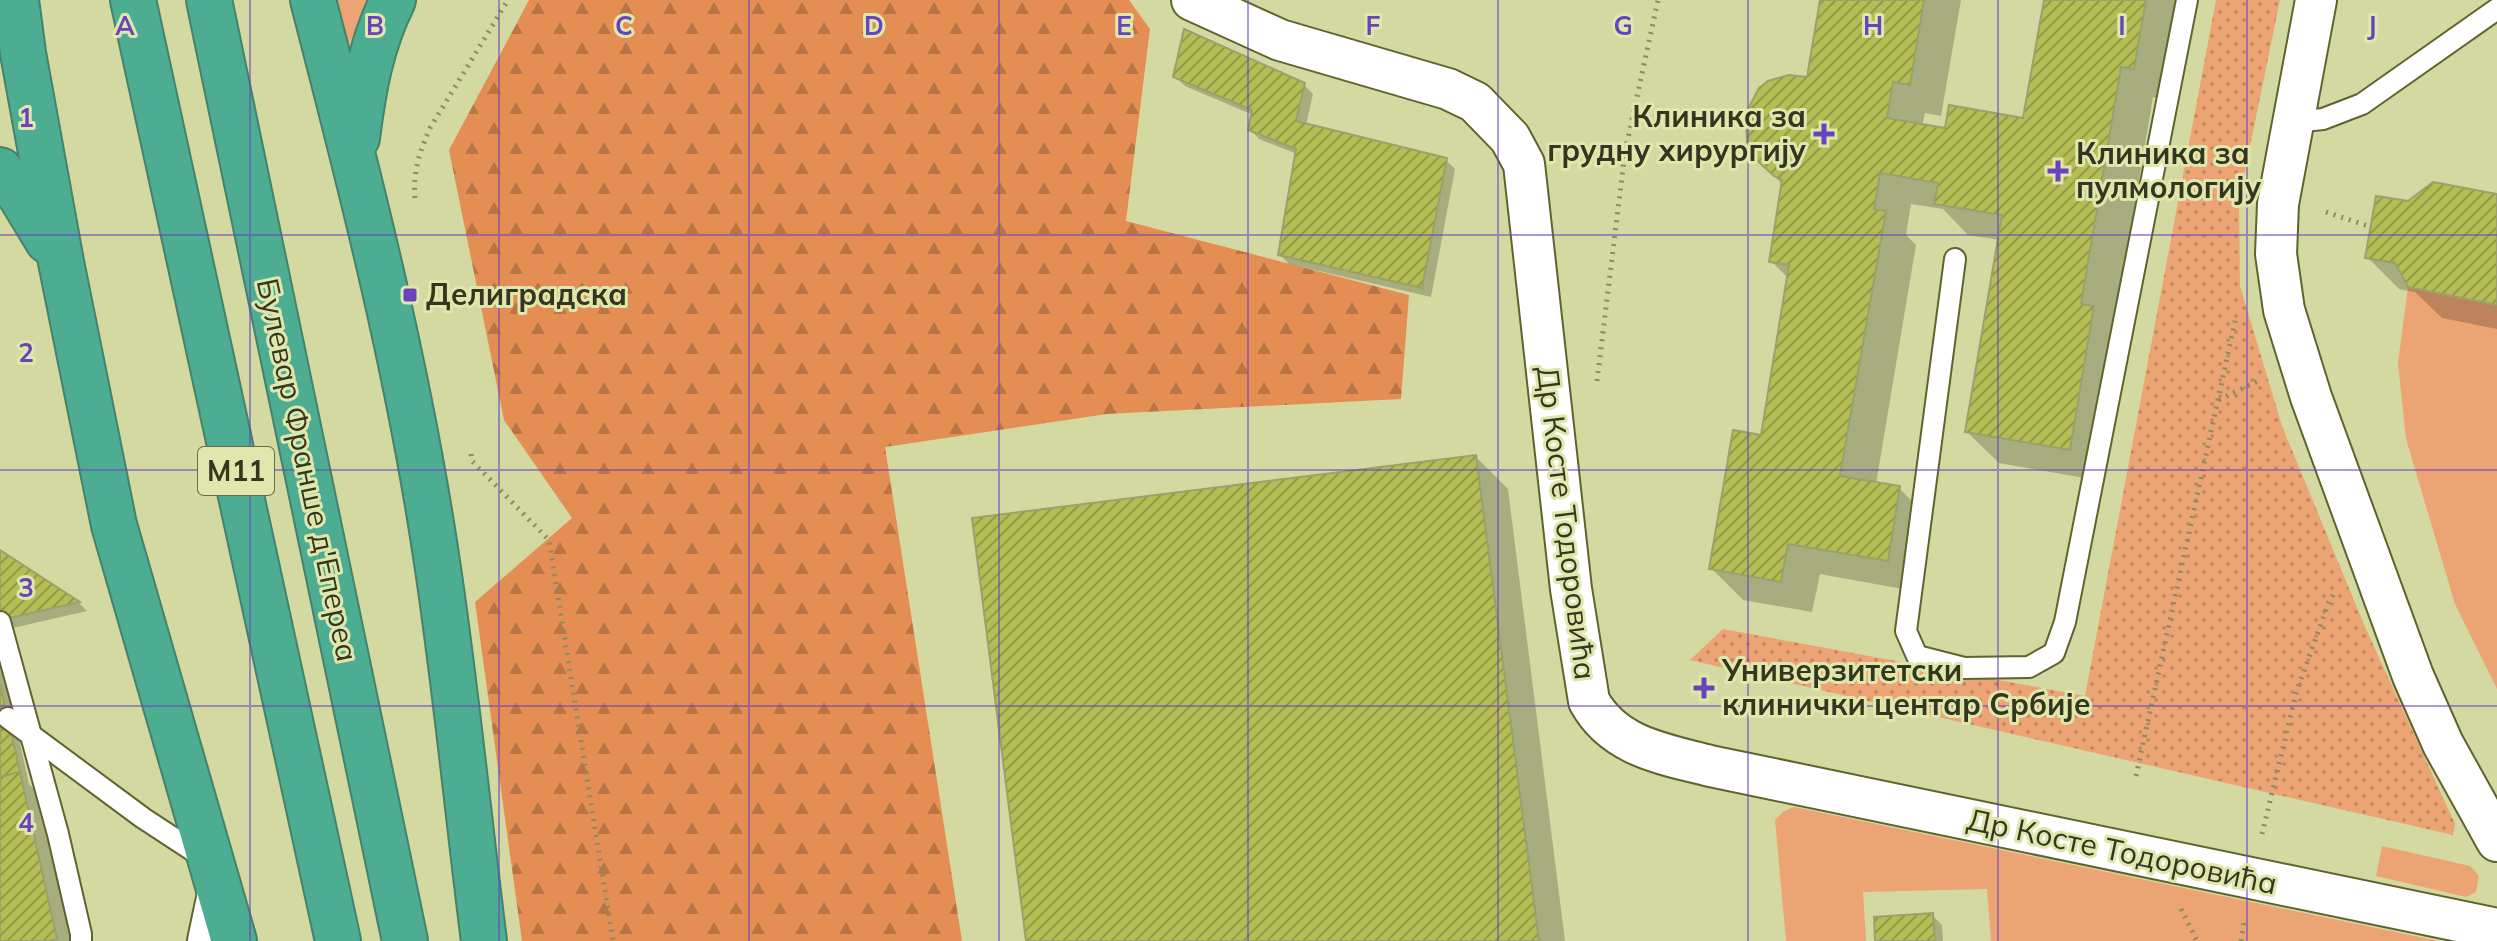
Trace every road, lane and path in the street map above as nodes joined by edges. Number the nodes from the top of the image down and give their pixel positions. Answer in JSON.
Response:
{"nodes":[{"id":1,"x":16,"y":0,"type":"edge"},
{"id":2,"x":133,"y":0,"type":"edge"},
{"id":3,"x":209,"y":0,"type":"edge"},
{"id":4,"x":313,"y":0,"type":"edge"},
{"id":5,"x":393,"y":0,"type":"edge"},
{"id":6,"x":508,"y":0,"type":"edge"},
{"id":7,"x":1192,"y":0,"type":"edge"},
{"id":8,"x":1658,"y":0,"type":"edge"},
{"id":9,"x":2187,"y":0,"type":"edge"},
{"id":10,"x":2316,"y":0,"type":"edge"},
{"id":11,"x":2497,"y":9,"type":"edge"},
{"id":12,"x":2294,"y":122,"type":"junction"},
{"id":13,"x":1625,"y":152,"type":"junction"},
{"id":14,"x":355,"y":161,"type":"junction"},
{"id":15,"x":1524,"y":164,"type":"junction"},
{"id":16,"x":0,"y":170,"type":"edge"},
{"id":17,"x":416,"y":211,"type":"dead end"},
{"id":18,"x":2326,"y":212,"type":"dead end"},
{"id":19,"x":2371,"y":227,"type":"dead end"},
{"id":20,"x":1955,"y":259,"type":"dead end"},
{"id":21,"x":61,"y":262,"type":"junction"},
{"id":22,"x":2237,"y":313,"type":"dead end"},
{"id":23,"x":2266,"y":377,"type":"dead end"},
{"id":24,"x":1596,"y":386,"type":"dead end"},
{"id":25,"x":2218,"y":401,"type":"junction"},
{"id":26,"x":469,"y":446,"type":"dead end"},
{"id":27,"x":2336,"y":590,"type":"dead end"},
{"id":28,"x":0,"y":622,"type":"edge"},
{"id":29,"x":3,"y":643,"type":"edge"},
{"id":30,"x":8,"y":718,"type":"dead end"},
{"id":31,"x":30,"y":732,"type":"junction"},
{"id":32,"x":2136,"y":776,"type":"dead end"},
{"id":33,"x":2487,"y":801,"type":"edge"},
{"id":34,"x":2497,"y":841,"type":"edge"},
{"id":35,"x":215,"y":876,"type":"junction"},
{"id":36,"x":2251,"y":878,"type":"junction"},
{"id":37,"x":2497,"y":929,"type":"edge"},
{"id":38,"x":81,"y":941,"type":"edge"},
{"id":39,"x":208,"y":941,"type":"edge"},
{"id":40,"x":234,"y":941,"type":"edge"},
{"id":41,"x":338,"y":941,"type":"edge"},
{"id":42,"x":405,"y":941,"type":"edge"},
{"id":43,"x":484,"y":941,"type":"edge"},
{"id":44,"x":613,"y":941,"type":"edge"}],
"edges":[{"from":1,"to":21,"type":"highway"},
{"from":2,"to":41,"type":"highway","number":"M11"},
{"from":3,"to":42,"type":"highway","name":"Булевар Франше д'Епереа","number":"M11"},
{"from":4,"to":14,"type":"highway"},
{"from":5,"to":14,"type":"highway"},
{"from":6,"to":17,"type":"path"},
{"from":7,"to":15,"type":"street","name":"Др Косте Тодоровића"},
{"from":8,"to":13,"type":"path"},
{"from":9,"to":20,"type":"lane"},
{"from":10,"to":12,"type":"street"},
{"from":11,"to":12,"type":"lane"},
{"from":12,"to":33,"type":"street"},
{"from":13,"to":15,"type":"path"},
{"from":13,"to":24,"type":"path"},
{"from":14,"to":43,"type":"highway"},
{"from":15,"to":36,"type":"street","name":"Др Косте Тодоровића"},
{"from":16,"to":21,"type":"highway"},
{"from":18,"to":19,"type":"path"},
{"from":21,"to":35,"type":"highway"},
{"from":22,"to":25,"type":"path"},
{"from":23,"to":25,"type":"path"},
{"from":25,"to":32,"type":"path"},
{"from":26,"to":44,"type":"path"},
{"from":27,"to":36,"type":"path"},
{"from":28,"to":29,"type":"lane"},
{"from":29,"to":31,"type":"lane"},
{"from":30,"to":31,"type":"lane"},
{"from":31,"to":35,"type":"lane"},
{"from":31,"to":38,"type":"lane"},
{"from":33,"to":34,"type":"street"},
{"from":35,"to":39,"type":"street"},
{"from":35,"to":40,"type":"highway"},
{"from":36,"to":37,"type":"street","name":"Др Косте Тодоровића"}]}
